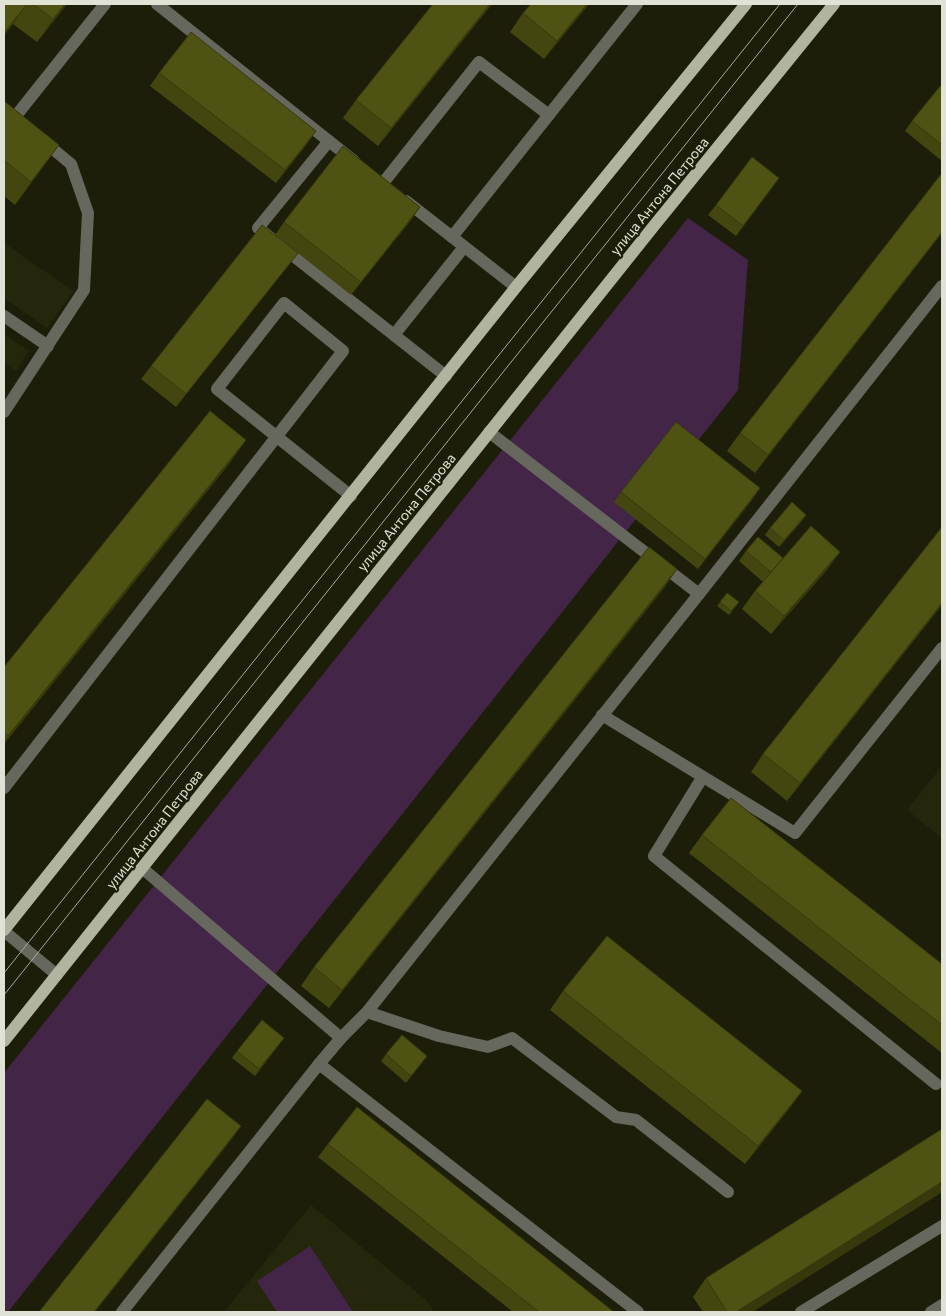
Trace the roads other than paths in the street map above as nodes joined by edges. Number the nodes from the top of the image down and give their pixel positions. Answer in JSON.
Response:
{"nodes":[{"id":1,"x":105,"y":4,"type":"edge"},
{"id":2,"x":157,"y":4,"type":"edge"},
{"id":3,"x":637,"y":4,"type":"edge"},
{"id":4,"x":746,"y":4,"type":"edge"},
{"id":5,"x":834,"y":4,"type":"edge"},
{"id":6,"x":549,"y":115,"type":"junction"},
{"id":7,"x":329,"y":141,"type":"junction"},
{"id":8,"x":383,"y":183,"type":"junction"},
{"id":9,"x":452,"y":237,"type":"junction"},
{"id":10,"x":464,"y":247,"type":"junction"},
{"id":11,"x":942,"y":286,"type":"edge"},
{"id":12,"x":516,"y":287,"type":"junction"},
{"id":13,"x":4,"y":316,"type":"edge"},
{"id":14,"x":394,"y":335,"type":"junction"},
{"id":15,"x":48,"y":346,"type":"junction"},
{"id":16,"x":446,"y":376,"type":"junction"},
{"id":17,"x":4,"y":412,"type":"edge"},
{"id":18,"x":489,"y":432,"type":"junction"},
{"id":19,"x":277,"y":437,"type":"junction"},
{"id":20,"x":350,"y":496,"type":"junction"},
{"id":21,"x":699,"y":594,"type":"junction"},
{"id":22,"x":942,"y":648,"type":"edge"},
{"id":23,"x":602,"y":715,"type":"junction"},
{"id":24,"x":702,"y":778,"type":"junction"},
{"id":25,"x":4,"y":788,"type":"edge"},
{"id":26,"x":142,"y":868,"type":"junction"},
{"id":27,"x":4,"y":931,"type":"edge"},
{"id":28,"x":57,"y":975,"type":"junction"},
{"id":29,"x":367,"y":1012,"type":"junction"},
{"id":30,"x":341,"y":1038,"type":"junction"},
{"id":31,"x":4,"y":1041,"type":"edge"},
{"id":32,"x":319,"y":1064,"type":"junction"},
{"id":33,"x":936,"y":1084,"type":"dead end"},
{"id":34,"x":728,"y":1192,"type":"dead end"},
{"id":35,"x":942,"y":1226,"type":"edge"},
{"id":36,"x":942,"y":1305,"type":"edge"},
{"id":37,"x":122,"y":1312,"type":"edge"},
{"id":38,"x":638,"y":1312,"type":"edge"},
{"id":39,"x":802,"y":1312,"type":"edge"},
{"id":40,"x":931,"y":1312,"type":"edge"}],
"edges":[{"from":1,"to":15,"type":"street"},
{"from":2,"to":7,"type":"street"},
{"from":3,"to":6,"type":"street"},
{"from":4,"to":12,"type":"main road"},
{"from":5,"to":18,"type":"main road","name":"улица Антона Петрова"},
{"from":6,"to":8,"type":"street"},
{"from":6,"to":9,"type":"street"},
{"from":7,"to":8,"type":"street"},
{"from":7,"to":14,"type":"street"},
{"from":8,"to":9,"type":"street"},
{"from":9,"to":10,"type":"street"},
{"from":10,"to":12,"type":"street"},
{"from":10,"to":14,"type":"street"},
{"from":11,"to":21,"type":"street"},
{"from":12,"to":16,"type":"main road"},
{"from":13,"to":15,"type":"street"},
{"from":14,"to":16,"type":"street"},
{"from":15,"to":17,"type":"street"},
{"from":16,"to":20,"type":"main road"},
{"from":18,"to":21,"type":"street"},
{"from":18,"to":26,"type":"main road","name":"улица Антона Петрова"},
{"from":19,"to":19,"type":"street"},
{"from":19,"to":20,"type":"street"},
{"from":19,"to":25,"type":"street"},
{"from":20,"to":27,"type":"main road"},
{"from":21,"to":23,"type":"street"},
{"from":22,"to":24,"type":"street"},
{"from":23,"to":24,"type":"street"},
{"from":23,"to":29,"type":"street"},
{"from":24,"to":33,"type":"street"},
{"from":26,"to":28,"type":"main road","name":"улица Антона Петрова"},
{"from":26,"to":30,"type":"street"},
{"from":27,"to":28,"type":"street"},
{"from":28,"to":31,"type":"main road","name":"улица Антона Петрова"},
{"from":29,"to":30,"type":"street"},
{"from":29,"to":34,"type":"street"},
{"from":30,"to":32,"type":"street"},
{"from":32,"to":37,"type":"street"},
{"from":32,"to":38,"type":"street"},
{"from":35,"to":39,"type":"street"},
{"from":36,"to":40,"type":"street"}]}
